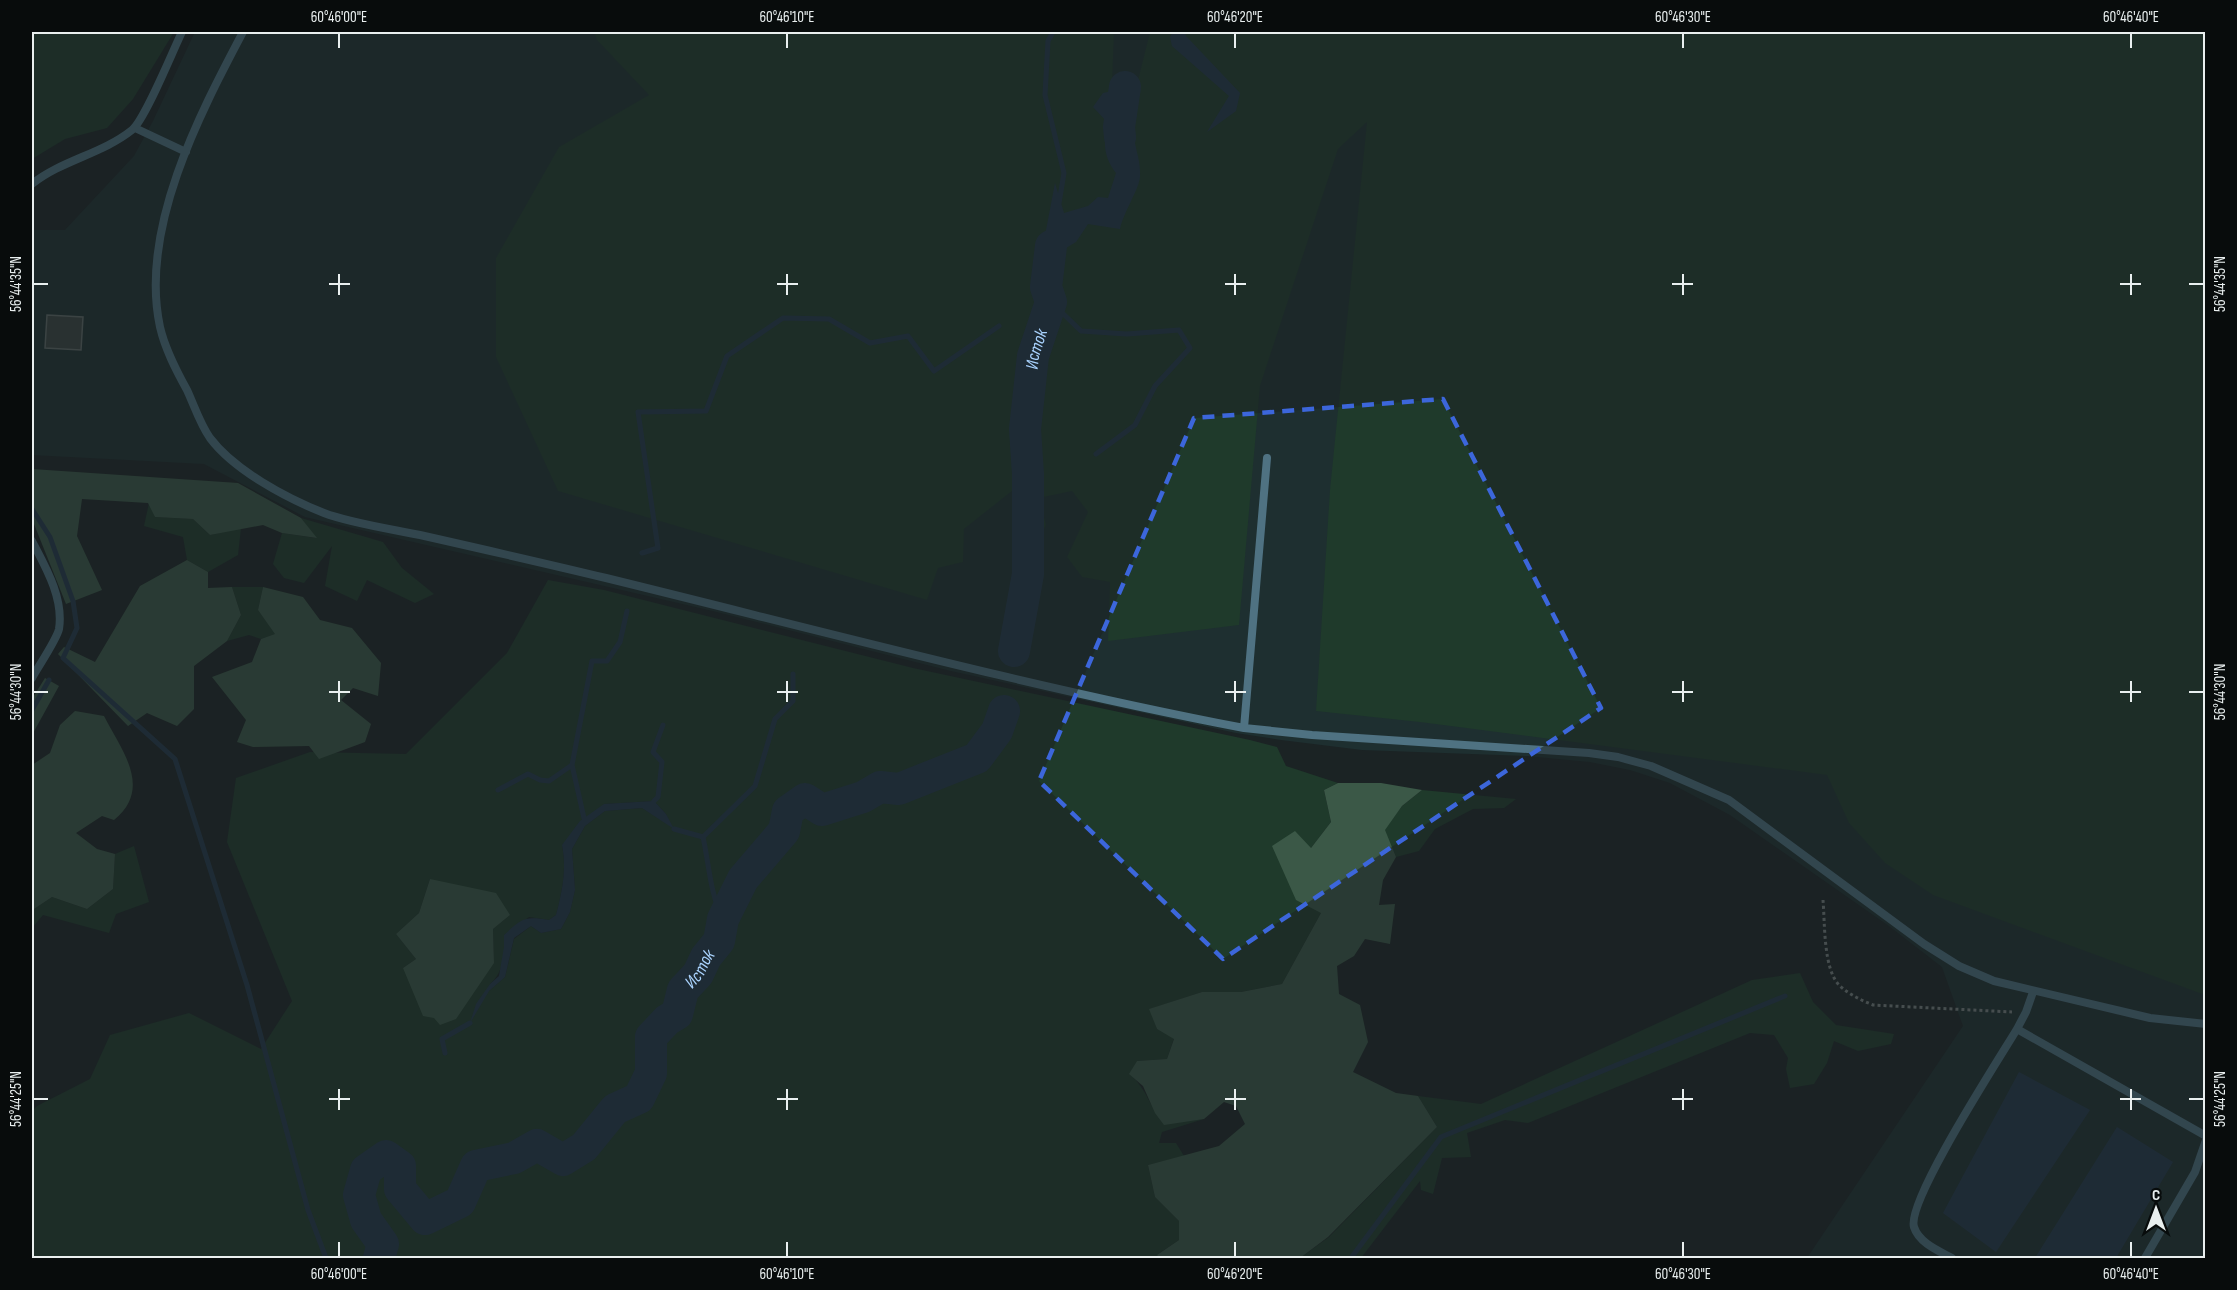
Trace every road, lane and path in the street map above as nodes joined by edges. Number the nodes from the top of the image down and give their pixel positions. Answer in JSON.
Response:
{"nodes":[{"id":1,"x":182,"y":32,"type":"edge"},
{"id":2,"x":243,"y":32,"type":"edge"},
{"id":3,"x":135,"y":128,"type":"junction"},
{"id":4,"x":186,"y":152,"type":"junction"},
{"id":5,"x":32,"y":184,"type":"edge"},
{"id":6,"x":1267,"y":458,"type":"dead end"},
{"id":7,"x":32,"y":541,"type":"edge"},
{"id":8,"x":32,"y":678,"type":"edge"},
{"id":9,"x":1244,"y":728,"type":"junction"},
{"id":10,"x":1823,"y":900,"type":"dead end"},
{"id":11,"x":2033,"y":992,"type":"junction"},
{"id":12,"x":2026,"y":1012,"type":"junction"},
{"id":13,"x":2205,"y":1024,"type":"edge"},
{"id":14,"x":2017,"y":1029,"type":"junction"},
{"id":15,"x":2205,"y":1138,"type":"edge"},
{"id":16,"x":1952,"y":1258,"type":"edge"},
{"id":17,"x":2145,"y":1258,"type":"edge"}],
"edges":[{"from":1,"to":3,"type":"lane"},
{"from":2,"to":4,"type":"lane"},
{"from":3,"to":4,"type":"lane"},
{"from":3,"to":5,"type":"lane"},
{"from":4,"to":9,"type":"lane"},
{"from":6,"to":9,"type":"lane"},
{"from":7,"to":8,"type":"lane"},
{"from":9,"to":11,"type":"lane"},
{"from":10,"to":12,"type":"path"},
{"from":11,"to":12,"type":"lane"},
{"from":11,"to":13,"type":"lane"},
{"from":12,"to":14,"type":"lane"},
{"from":14,"to":15,"type":"lane"},
{"from":14,"to":16,"type":"lane"},
{"from":15,"to":17,"type":"lane"}]}
